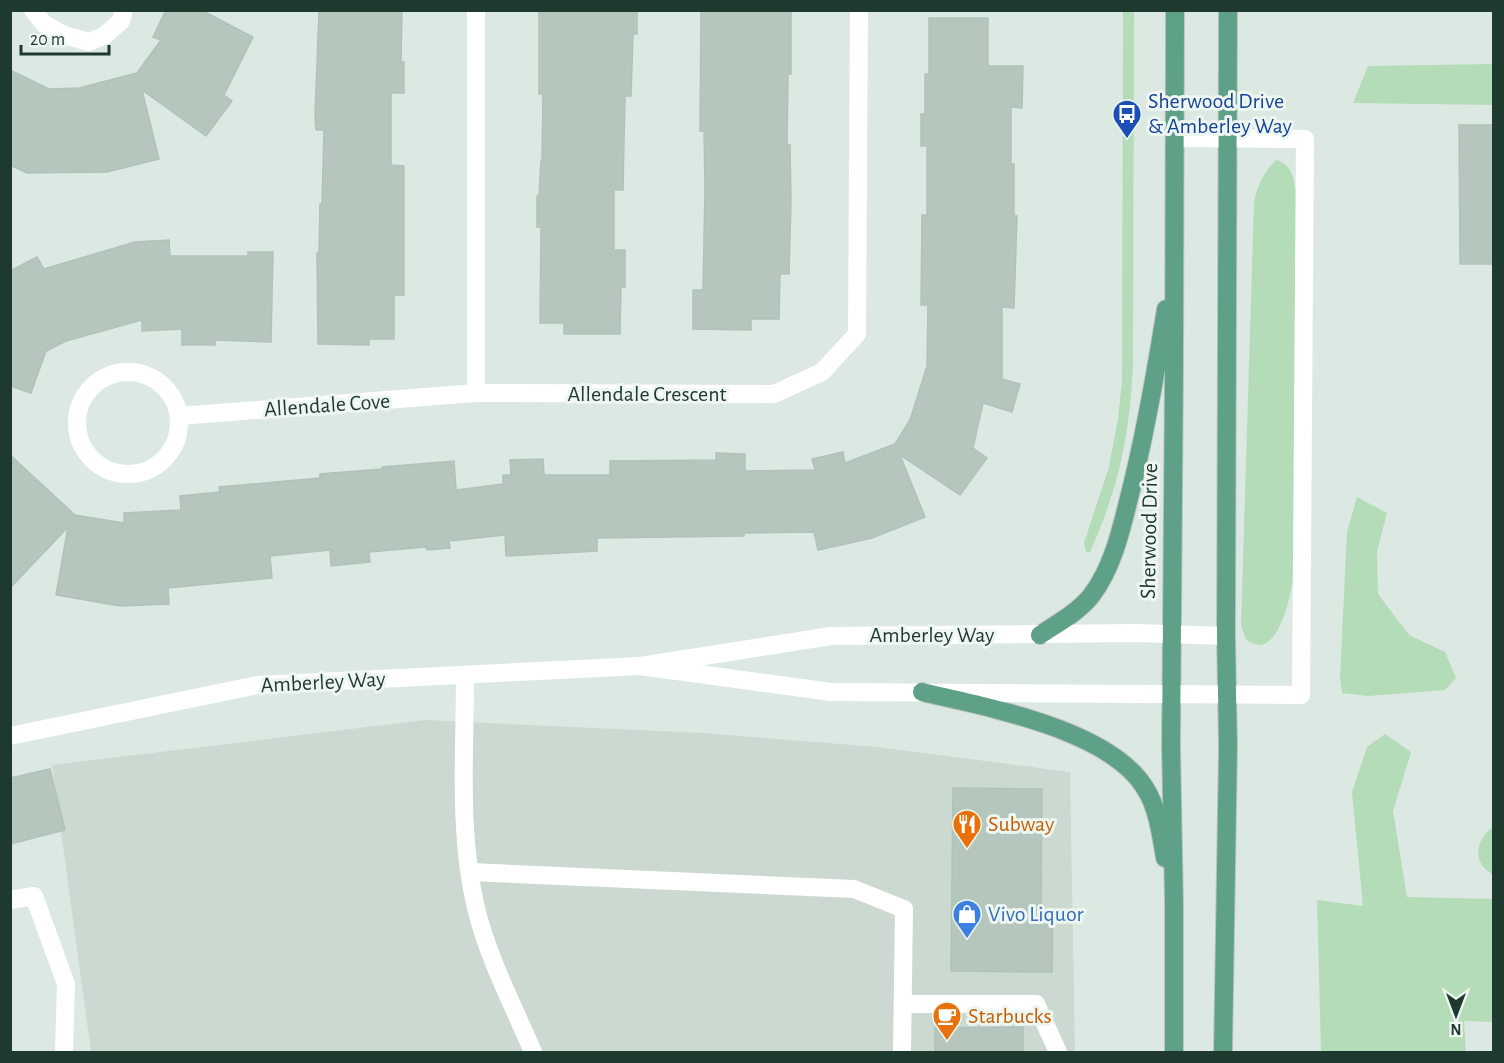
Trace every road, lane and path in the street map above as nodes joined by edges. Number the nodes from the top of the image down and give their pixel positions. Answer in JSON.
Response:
{"nodes":[{"id":1,"x":33,"y":10,"type":"edge"},
{"id":2,"x":124,"y":10,"type":"edge"},
{"id":3,"x":476,"y":10,"type":"edge"},
{"id":4,"x":859,"y":10,"type":"edge"},
{"id":5,"x":1175,"y":10,"type":"edge"},
{"id":6,"x":1228,"y":10,"type":"edge"},
{"id":7,"x":1176,"y":138,"type":"junction"},
{"id":8,"x":1228,"y":139,"type":"junction"},
{"id":9,"x":1175,"y":244,"type":"junction"},
{"id":10,"x":476,"y":393,"type":"junction"},
{"id":11,"x":179,"y":416,"type":"junction"},
{"id":12,"x":1040,"y":635,"type":"junction"},
{"id":13,"x":1172,"y":635,"type":"junction"},
{"id":14,"x":1226,"y":636,"type":"junction"},
{"id":15,"x":640,"y":666,"type":"junction"},
{"id":16,"x":465,"y":675,"type":"junction"},
{"id":17,"x":921,"y":692,"type":"junction"},
{"id":18,"x":1171,"y":694,"type":"junction"},
{"id":19,"x":1226,"y":695,"type":"junction"},
{"id":20,"x":10,"y":736,"type":"edge"},
{"id":21,"x":471,"y":872,"type":"junction"},
{"id":22,"x":10,"y":900,"type":"edge"},
{"id":23,"x":1174,"y":903,"type":"junction"},
{"id":24,"x":903,"y":1004,"type":"junction"},
{"id":25,"x":64,"y":1053,"type":"edge"},
{"id":26,"x":533,"y":1053,"type":"edge"},
{"id":27,"x":902,"y":1053,"type":"edge"},
{"id":28,"x":1058,"y":1053,"type":"edge"},
{"id":29,"x":1174,"y":1053,"type":"edge"},
{"id":30,"x":1223,"y":1053,"type":"edge"}],
"edges":[{"from":1,"to":2,"type":"street"},
{"from":3,"to":10,"type":"street"},
{"from":4,"to":10,"type":"street","name":"Allendale Crescent"},
{"from":5,"to":7,"type":"main road","name":"Sherwood Drive"},
{"from":6,"to":8,"type":"main road"},
{"from":7,"to":8,"type":"street"},
{"from":7,"to":9,"type":"main road","name":"Sherwood Drive"},
{"from":8,"to":14,"type":"main road"},
{"from":8,"to":19,"type":"street","name":"Amberley Way"},
{"from":9,"to":12,"type":"main road"},
{"from":9,"to":13,"type":"main road","name":"Sherwood Drive"},
{"from":10,"to":11,"type":"street","name":"Allendale Cove"},
{"from":11,"to":11,"type":"street"},
{"from":12,"to":13,"type":"street","name":"Amberley Way"},
{"from":12,"to":15,"type":"street","name":"Amberley Way"},
{"from":13,"to":14,"type":"street","name":"Amberley Way"},
{"from":13,"to":18,"type":"main road","name":"Sherwood Drive"},
{"from":14,"to":19,"type":"main road"},
{"from":15,"to":16,"type":"street","name":"Amberley Way"},
{"from":15,"to":17,"type":"street","name":"Amberley Way"},
{"from":16,"to":20,"type":"street","name":"Amberley Way"},
{"from":16,"to":21,"type":"street"},
{"from":17,"to":18,"type":"street","name":"Amberley Way"},
{"from":17,"to":23,"type":"main road"},
{"from":18,"to":19,"type":"street","name":"Amberley Way"},
{"from":18,"to":23,"type":"main road","name":"Sherwood Drive"},
{"from":19,"to":30,"type":"main road"},
{"from":21,"to":24,"type":"street"},
{"from":21,"to":26,"type":"street"},
{"from":22,"to":25,"type":"street"},
{"from":23,"to":29,"type":"main road","name":"Sherwood Drive"},
{"from":24,"to":27,"type":"street"},
{"from":24,"to":28,"type":"street"}]}
